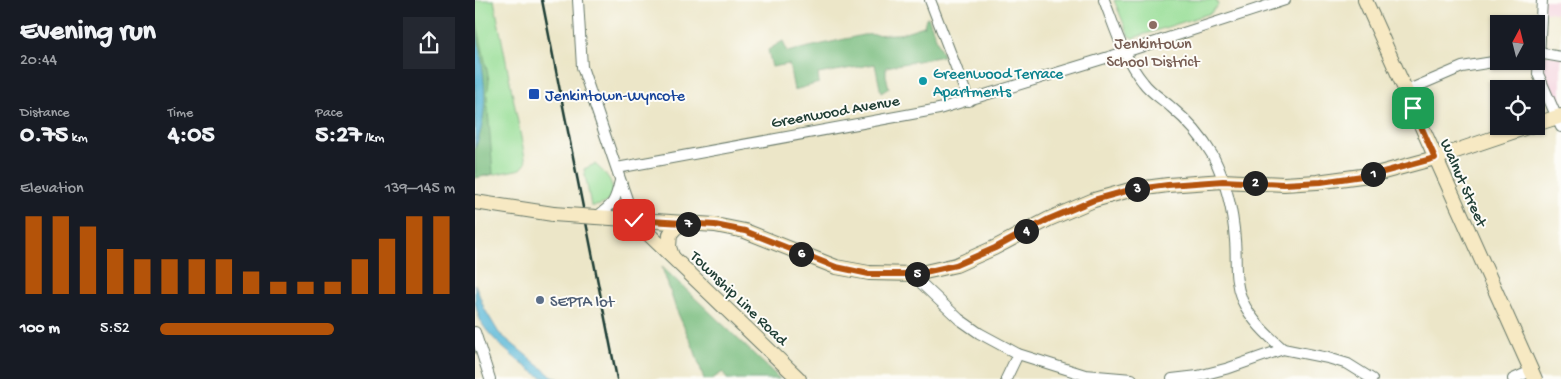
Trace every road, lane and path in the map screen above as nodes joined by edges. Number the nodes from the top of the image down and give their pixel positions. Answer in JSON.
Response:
{"nodes":[{"id":1,"x":578,"y":0,"type":"edge"},
{"id":2,"x":930,"y":0,"type":"edge"},
{"id":3,"x":1104,"y":0,"type":"edge"},
{"id":4,"x":1285,"y":0,"type":"edge"},
{"id":5,"x":1365,"y":0,"type":"edge"},
{"id":6,"x":1542,"y":0,"type":"edge"},
{"id":7,"x":1541,"y":15,"type":"edge"},
{"id":8,"x":1125,"y":52,"type":"junction"},
{"id":9,"x":1545,"y":54,"type":"edge"},
{"id":10,"x":1561,"y":57,"type":"edge"},
{"id":11,"x":1490,"y":62,"type":"edge"},
{"id":12,"x":1538,"y":70,"type":"edge"},
{"id":13,"x":1406,"y":91,"type":"junction"},
{"id":14,"x":969,"y":101,"type":"junction"},
{"id":15,"x":1559,"y":120,"type":"edge"},
{"id":16,"x":1545,"y":122,"type":"edge"},
{"id":17,"x":1503,"y":135,"type":"edge"},
{"id":18,"x":1435,"y":158,"type":"junction"},
{"id":19,"x":617,"y":168,"type":"junction"},
{"id":20,"x":620,"y":180,"type":"junction"},
{"id":21,"x":1223,"y":181,"type":"junction"},
{"id":22,"x":475,"y":202,"type":"edge"},
{"id":23,"x":596,"y":217,"type":"junction"},
{"id":24,"x":634,"y":220,"type":"junction"},
{"id":25,"x":690,"y":224,"type":"junction"},
{"id":26,"x":673,"y":257,"type":"junction"},
{"id":27,"x":916,"y":274,"type":"junction"},
{"id":28,"x":475,"y":332,"type":"edge"},
{"id":29,"x":1283,"y":349,"type":"junction"},
{"id":30,"x":1018,"y":354,"type":"junction"},
{"id":31,"x":1533,"y":375,"type":"edge"},
{"id":32,"x":490,"y":379,"type":"edge"},
{"id":33,"x":799,"y":379,"type":"edge"},
{"id":34,"x":1006,"y":379,"type":"edge"},
{"id":35,"x":1132,"y":379,"type":"edge"},
{"id":36,"x":1172,"y":379,"type":"edge"},
{"id":37,"x":1372,"y":379,"type":"edge"},
{"id":38,"x":1513,"y":379,"type":"edge"}],
"edges":[{"from":1,"to":19,"type":"street"},
{"from":2,"to":14,"type":"street"},
{"from":3,"to":8,"type":"street"},
{"from":4,"to":8,"type":"street","name":"Greenwood Avenue"},
{"from":5,"to":13,"type":"street","name":"Walnut Street"},
{"from":6,"to":7,"type":"street"},
{"from":8,"to":14,"type":"street","name":"Greenwood Avenue"},
{"from":8,"to":21,"type":"street"},
{"from":9,"to":10,"type":"street"},
{"from":11,"to":13,"type":"street"},
{"from":12,"to":15,"type":"street"},
{"from":13,"to":18,"type":"street","name":"Walnut Street"},
{"from":14,"to":19,"type":"street","name":"Greenwood Avenue"},
{"from":15,"to":16,"type":"street"},
{"from":17,"to":18,"type":"street"},
{"from":18,"to":21,"type":"street"},
{"from":18,"to":31,"type":"street","name":"Walnut Street"},
{"from":19,"to":20,"type":"street"},
{"from":20,"to":23,"type":"street"},
{"from":20,"to":24,"type":"street"},
{"from":21,"to":27,"type":"street"},
{"from":21,"to":29,"type":"street"},
{"from":22,"to":23,"type":"street","bridge":true},
{"from":23,"to":24,"type":"street"},
{"from":24,"to":25,"type":"street"},
{"from":24,"to":26,"type":"street","name":"Township Line Road"},
{"from":25,"to":26,"type":"street"},
{"from":25,"to":27,"type":"street"},
{"from":26,"to":33,"type":"street","name":"Township Line Road"},
{"from":27,"to":30,"type":"street"},
{"from":28,"to":32,"type":"street"},
{"from":29,"to":36,"type":"street"},
{"from":29,"to":37,"type":"street"},
{"from":30,"to":34,"type":"street"},
{"from":30,"to":35,"type":"street"},
{"from":31,"to":38,"type":"street"}]}
